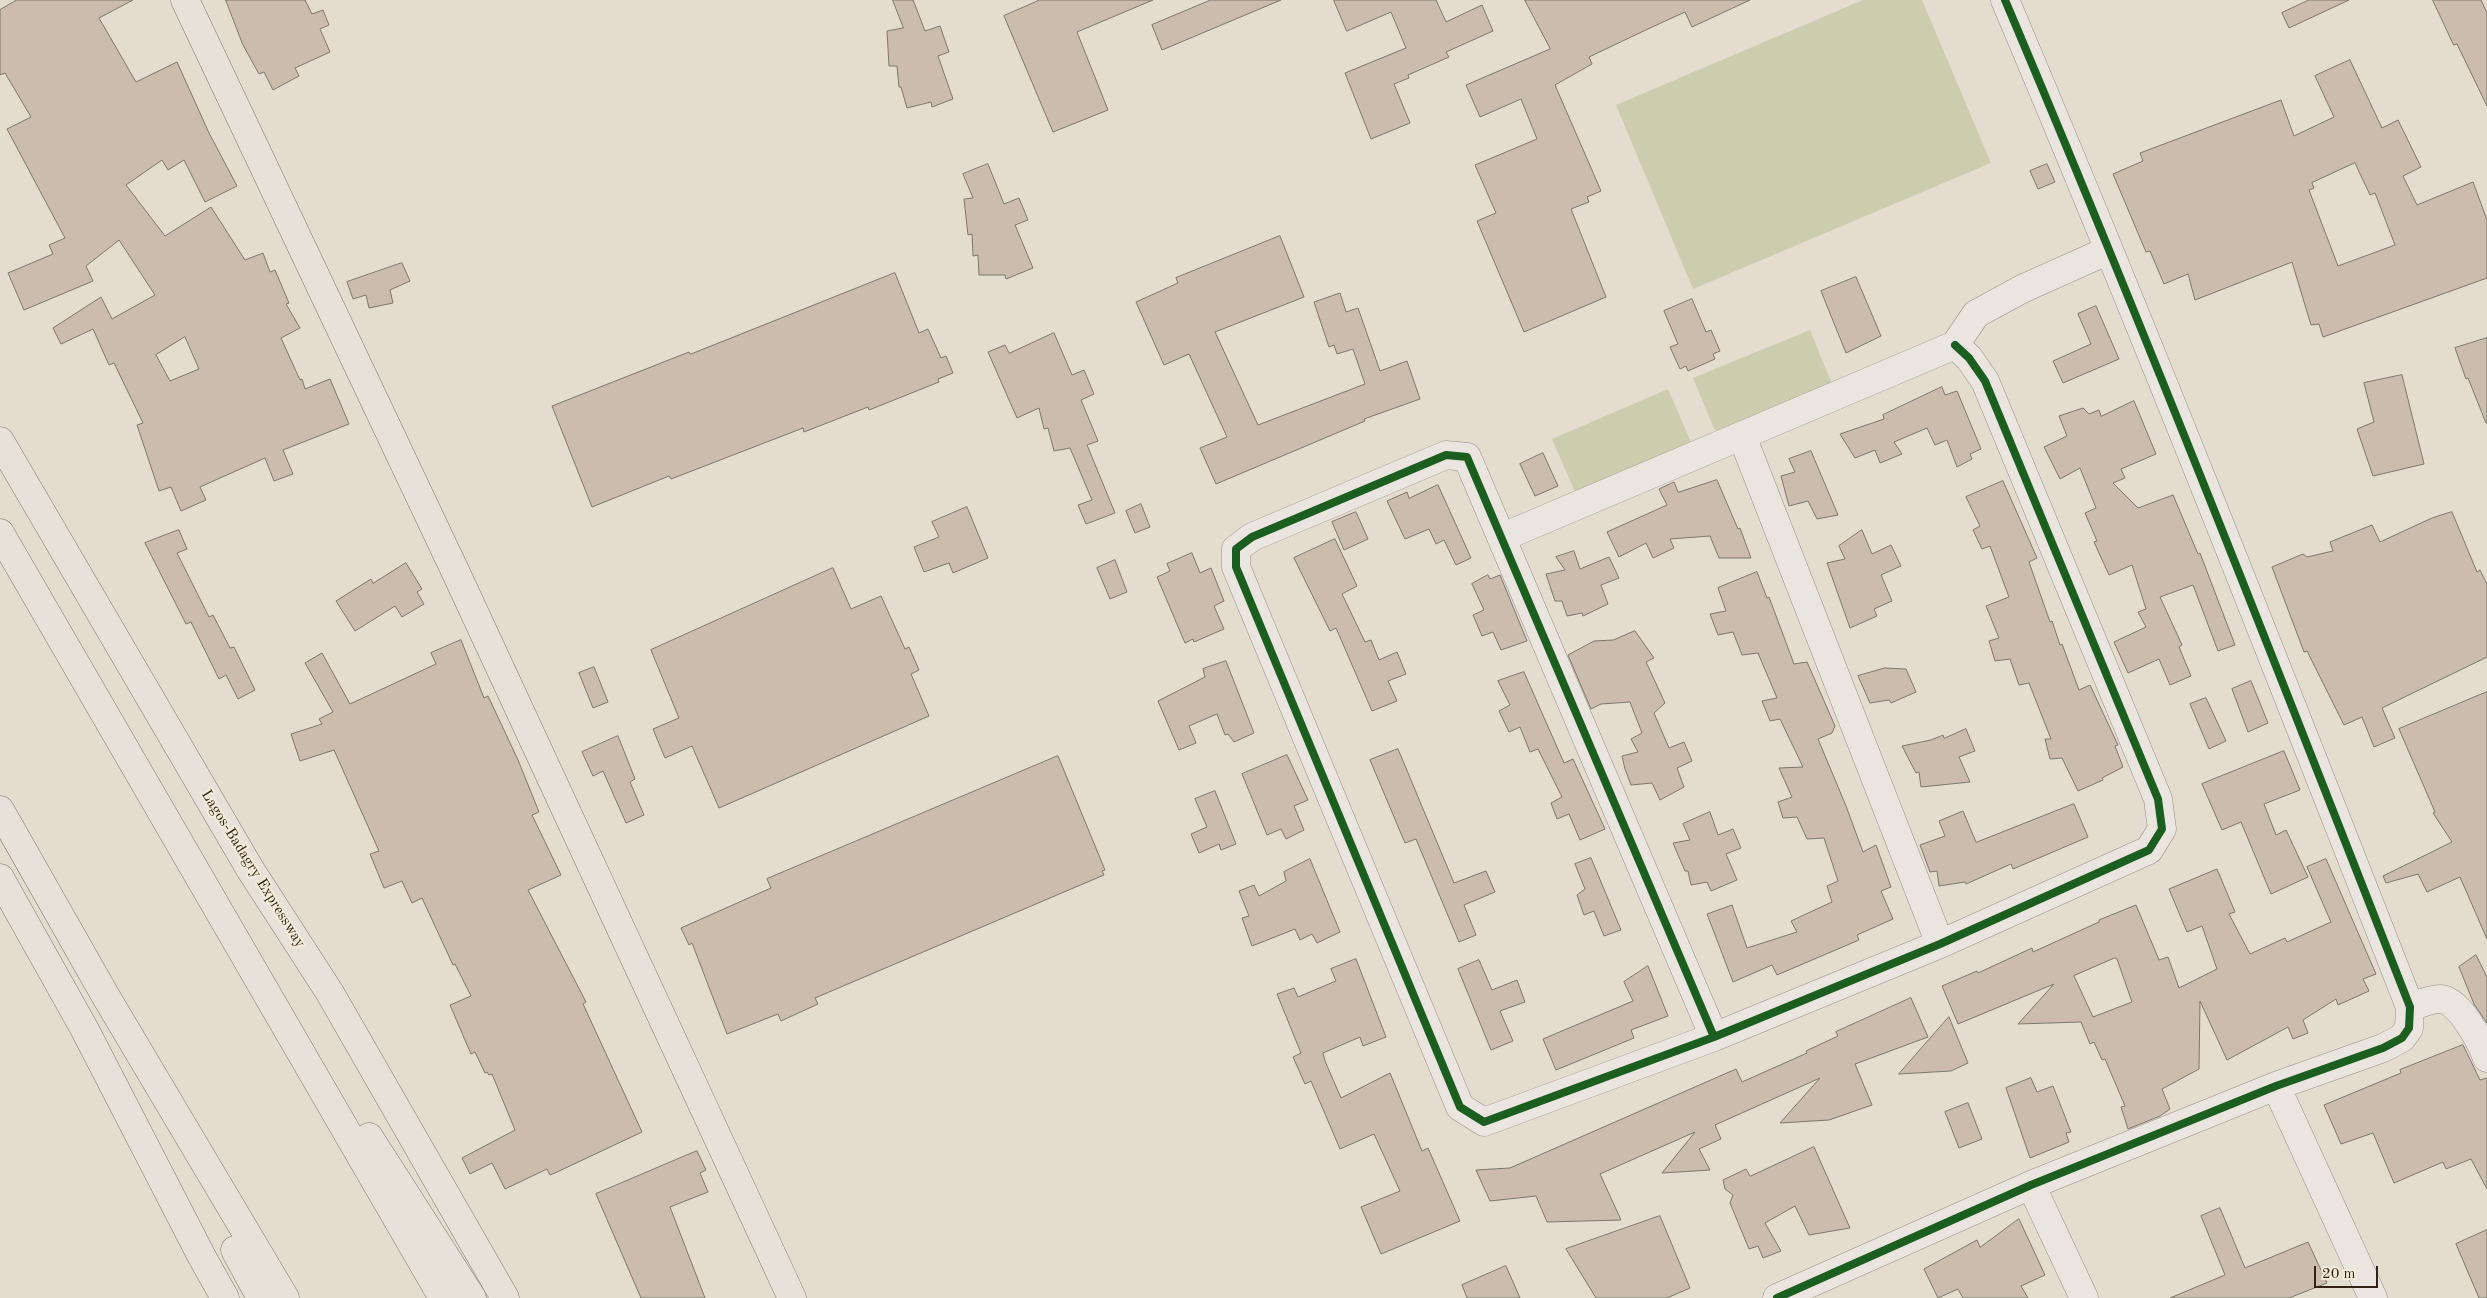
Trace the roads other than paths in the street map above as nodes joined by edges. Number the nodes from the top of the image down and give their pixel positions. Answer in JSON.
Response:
{"nodes":[{"id":1,"x":172,"y":0,"type":"edge"},
{"id":2,"x":185,"y":0,"type":"edge"},
{"id":3,"x":2004,"y":0,"type":"edge"},
{"id":4,"x":2109,"y":250,"type":"junction"},
{"id":5,"x":1955,"y":345,"type":"junction"},
{"id":6,"x":1742,"y":436,"type":"junction"},
{"id":7,"x":0,"y":441,"type":"edge"},
{"id":8,"x":0,"y":533,"type":"edge"},
{"id":9,"x":1503,"y":537,"type":"junction"},
{"id":10,"x":0,"y":810,"type":"edge"},
{"id":11,"x":0,"y":878,"type":"edge"},
{"id":12,"x":1940,"y":944,"type":"junction"},
{"id":13,"x":247,"y":958,"type":"junction"},
{"id":14,"x":105,"y":995,"type":"junction"},
{"id":15,"x":2410,"y":1007,"type":"junction"},
{"id":16,"x":1714,"y":1037,"type":"junction"},
{"id":17,"x":2487,"y":1058,"type":"edge"},
{"id":18,"x":2276,"y":1086,"type":"junction"},
{"id":19,"x":2031,"y":1185,"type":"junction"},
{"id":20,"x":1786,"y":1296,"type":"edge"},
{"id":21,"x":225,"y":1298,"type":"edge"},
{"id":22,"x":262,"y":1298,"type":"edge"},
{"id":23,"x":284,"y":1298,"type":"edge"},
{"id":24,"x":443,"y":1298,"type":"edge"},
{"id":25,"x":472,"y":1298,"type":"edge"},
{"id":26,"x":505,"y":1298,"type":"edge"},
{"id":27,"x":778,"y":1298,"type":"edge"},
{"id":28,"x":792,"y":1298,"type":"edge"},
{"id":29,"x":2084,"y":1298,"type":"edge"},
{"id":30,"x":2373,"y":1298,"type":"edge"}],
"edges":[{"from":1,"to":27,"type":"main road"},
{"from":2,"to":28,"type":"main road"},
{"from":3,"to":4,"type":"street"},
{"from":4,"to":5,"type":"street"},
{"from":4,"to":15,"type":"street"},
{"from":5,"to":6,"type":"street"},
{"from":5,"to":12,"type":"street"},
{"from":6,"to":9,"type":"street"},
{"from":6,"to":12,"type":"street"},
{"from":7,"to":26,"type":"main road","name":"Lagos-Badagry Expressway"},
{"from":8,"to":13,"type":"main road"},
{"from":9,"to":16,"type":"street"},
{"from":9,"to":16,"type":"street"},
{"from":10,"to":14,"type":"main road"},
{"from":11,"to":21,"type":"main road"},
{"from":12,"to":16,"type":"street"},
{"from":13,"to":24,"type":"main road"},
{"from":13,"to":25,"type":"main road"},
{"from":14,"to":22,"type":"main road"},
{"from":14,"to":23,"type":"main road"},
{"from":15,"to":17,"type":"street"},
{"from":15,"to":18,"type":"street"},
{"from":18,"to":19,"type":"street"},
{"from":18,"to":30,"type":"street"},
{"from":19,"to":20,"type":"street"},
{"from":19,"to":29,"type":"street"}]}
